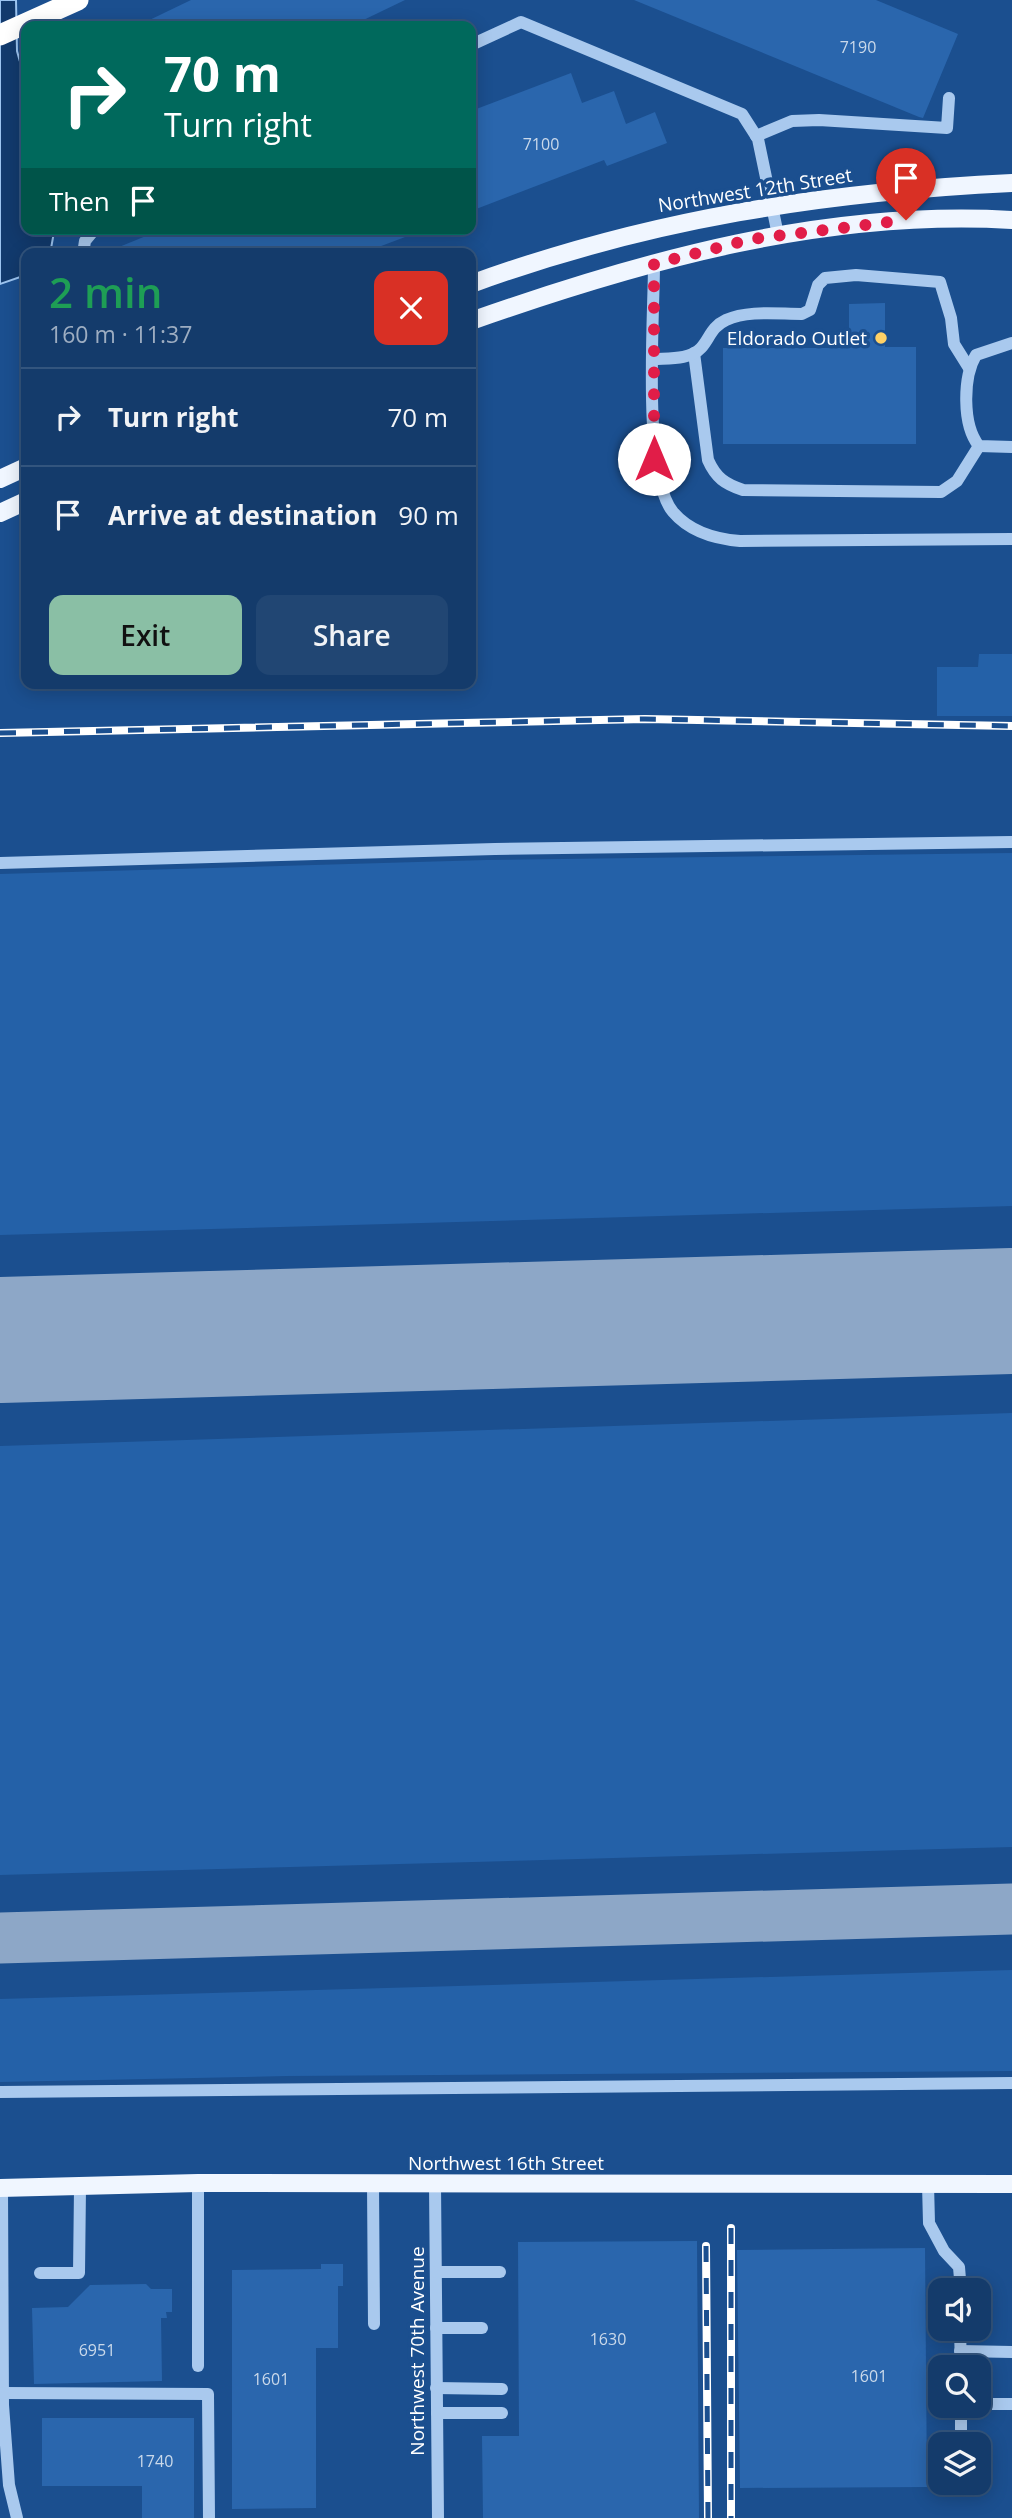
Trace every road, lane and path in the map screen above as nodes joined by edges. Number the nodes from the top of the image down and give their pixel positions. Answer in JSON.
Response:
{"nodes":[{"id":1,"x":67,"y":0,"type":"edge"},
{"id":2,"x":78,"y":0,"type":"edge"},
{"id":3,"x":44,"y":13,"type":"junction"},
{"id":4,"x":27,"y":21,"type":"edge"},
{"id":5,"x":21,"y":24,"type":"edge"},
{"id":6,"x":0,"y":34,"type":"edge"},
{"id":7,"x":476,"y":44,"type":"edge"},
{"id":8,"x":949,"y":98,"type":"dead end"},
{"id":9,"x":756,"y":136,"type":"junction"},
{"id":10,"x":1012,"y":183,"type":"edge"},
{"id":11,"x":772,"y":206,"type":"junction"},
{"id":12,"x":1012,"y":220,"type":"edge"},
{"id":13,"x":778,"y":235,"type":"junction"},
{"id":14,"x":654,"y":264,"type":"junction"},
{"id":15,"x":476,"y":282,"type":"edge"},
{"id":16,"x":476,"y":319,"type":"edge"},
{"id":17,"x":1012,"y":343,"type":"edge"},
{"id":18,"x":694,"y":353,"type":"junction"},
{"id":19,"x":654,"y":359,"type":"junction"},
{"id":20,"x":969,"y":368,"type":"junction"},
{"id":21,"x":979,"y":446,"type":"junction"},
{"id":22,"x":1012,"y":447,"type":"edge"},
{"id":23,"x":21,"y":469,"type":"edge"},
{"id":24,"x":0,"y":479,"type":"edge"},
{"id":25,"x":21,"y":503,"type":"edge"},
{"id":26,"x":0,"y":513,"type":"edge"},
{"id":27,"x":1012,"y":539,"type":"edge"},
{"id":28,"x":1012,"y":842,"type":"edge"},
{"id":29,"x":0,"y":863,"type":"edge"},
{"id":30,"x":1012,"y":2083,"type":"edge"},
{"id":31,"x":0,"y":2092,"type":"edge"},
{"id":32,"x":198,"y":2183,"type":"junction"},
{"id":33,"x":373,"y":2184,"type":"junction"},
{"id":34,"x":435,"y":2184,"type":"junction"},
{"id":35,"x":928,"y":2184,"type":"junction"},
{"id":36,"x":1012,"y":2184,"type":"edge"},
{"id":37,"x":1,"y":2188,"type":"edge"},
{"id":38,"x":80,"y":2188,"type":"junction"},
{"id":39,"x":436,"y":2272,"type":"junction"},
{"id":40,"x":500,"y":2272,"type":"dead end"},
{"id":41,"x":40,"y":2273,"type":"dead end"},
{"id":42,"x":960,"y":2278,"type":"edge"},
{"id":43,"x":374,"y":2325,"type":"dead end"},
{"id":44,"x":436,"y":2328,"type":"junction"},
{"id":45,"x":482,"y":2328,"type":"dead end"},
{"id":46,"x":960,"y":2341,"type":"edge"},
{"id":47,"x":960,"y":2351,"type":"junction"},
{"id":48,"x":1012,"y":2352,"type":"edge"},
{"id":49,"x":960,"y":2355,"type":"edge"},
{"id":50,"x":198,"y":2366,"type":"dead end"},
{"id":51,"x":436,"y":2388,"type":"junction"},
{"id":52,"x":502,"y":2389,"type":"dead end"},
{"id":53,"x":3,"y":2399,"type":"junction"},
{"id":54,"x":991,"y":2404,"type":"edge"},
{"id":55,"x":1012,"y":2404,"type":"edge"},
{"id":56,"x":437,"y":2413,"type":"junction"},
{"id":57,"x":502,"y":2413,"type":"dead end"},
{"id":58,"x":17,"y":2518,"type":"edge"},
{"id":59,"x":209,"y":2518,"type":"edge"},
{"id":60,"x":438,"y":2518,"type":"edge"}],
"edges":[{"from":1,"to":3,"type":"highway"},
{"from":2,"to":3,"type":"highway"},
{"from":3,"to":4,"type":"highway"},
{"from":5,"to":6,"type":"highway"},
{"from":7,"to":9,"type":"street"},
{"from":8,"to":9,"type":"street"},
{"from":9,"to":11,"type":"street"},
{"from":10,"to":11,"type":"main road","name":"Northwest 12th Street"},
{"from":11,"to":13,"type":"street"},
{"from":11,"to":15,"type":"main road","name":"Northwest 12th Street"},
{"from":12,"to":13,"type":"main road"},
{"from":13,"to":14,"type":"main road"},
{"from":14,"to":16,"type":"main road"},
{"from":14,"to":19,"type":"street"},
{"from":17,"to":20,"type":"street"},
{"from":18,"to":19,"type":"street"},
{"from":18,"to":20,"type":"street"},
{"from":18,"to":21,"type":"street"},
{"from":19,"to":27,"type":"street"},
{"from":20,"to":21,"type":"street"},
{"from":21,"to":22,"type":"street"},
{"from":23,"to":24,"type":"main road"},
{"from":25,"to":26,"type":"main road"},
{"from":28,"to":29,"type":"street"},
{"from":30,"to":31,"type":"street"},
{"from":32,"to":33,"type":"main road","name":"Northwest 16th Street"},
{"from":32,"to":38,"type":"main road","name":"Northwest 16th Street"},
{"from":32,"to":50,"type":"street"},
{"from":33,"to":34,"type":"main road","name":"Northwest 16th Street"},
{"from":33,"to":43,"type":"street"},
{"from":34,"to":35,"type":"main road","name":"Northwest 16th Street"},
{"from":34,"to":39,"type":"street","name":"Northwest 70th Avenue"},
{"from":35,"to":36,"type":"main road","name":"Northwest 16th Street"},
{"from":35,"to":42,"type":"street"},
{"from":37,"to":38,"type":"main road","name":"Northwest 16th Street"},
{"from":37,"to":53,"type":"street"},
{"from":38,"to":41,"type":"street"},
{"from":39,"to":40,"type":"street"},
{"from":39,"to":44,"type":"street","name":"Northwest 70th Avenue"},
{"from":44,"to":45,"type":"street"},
{"from":44,"to":51,"type":"street","name":"Northwest 70th Avenue"},
{"from":46,"to":47,"type":"street"},
{"from":47,"to":48,"type":"street"},
{"from":47,"to":49,"type":"street"},
{"from":51,"to":52,"type":"street"},
{"from":51,"to":56,"type":"street","name":"Northwest 70th Avenue"},
{"from":53,"to":58,"type":"street"},
{"from":53,"to":59,"type":"street"},
{"from":54,"to":55,"type":"street"},
{"from":56,"to":57,"type":"street"},
{"from":56,"to":60,"type":"street","name":"Northwest 70th Avenue"}]}
